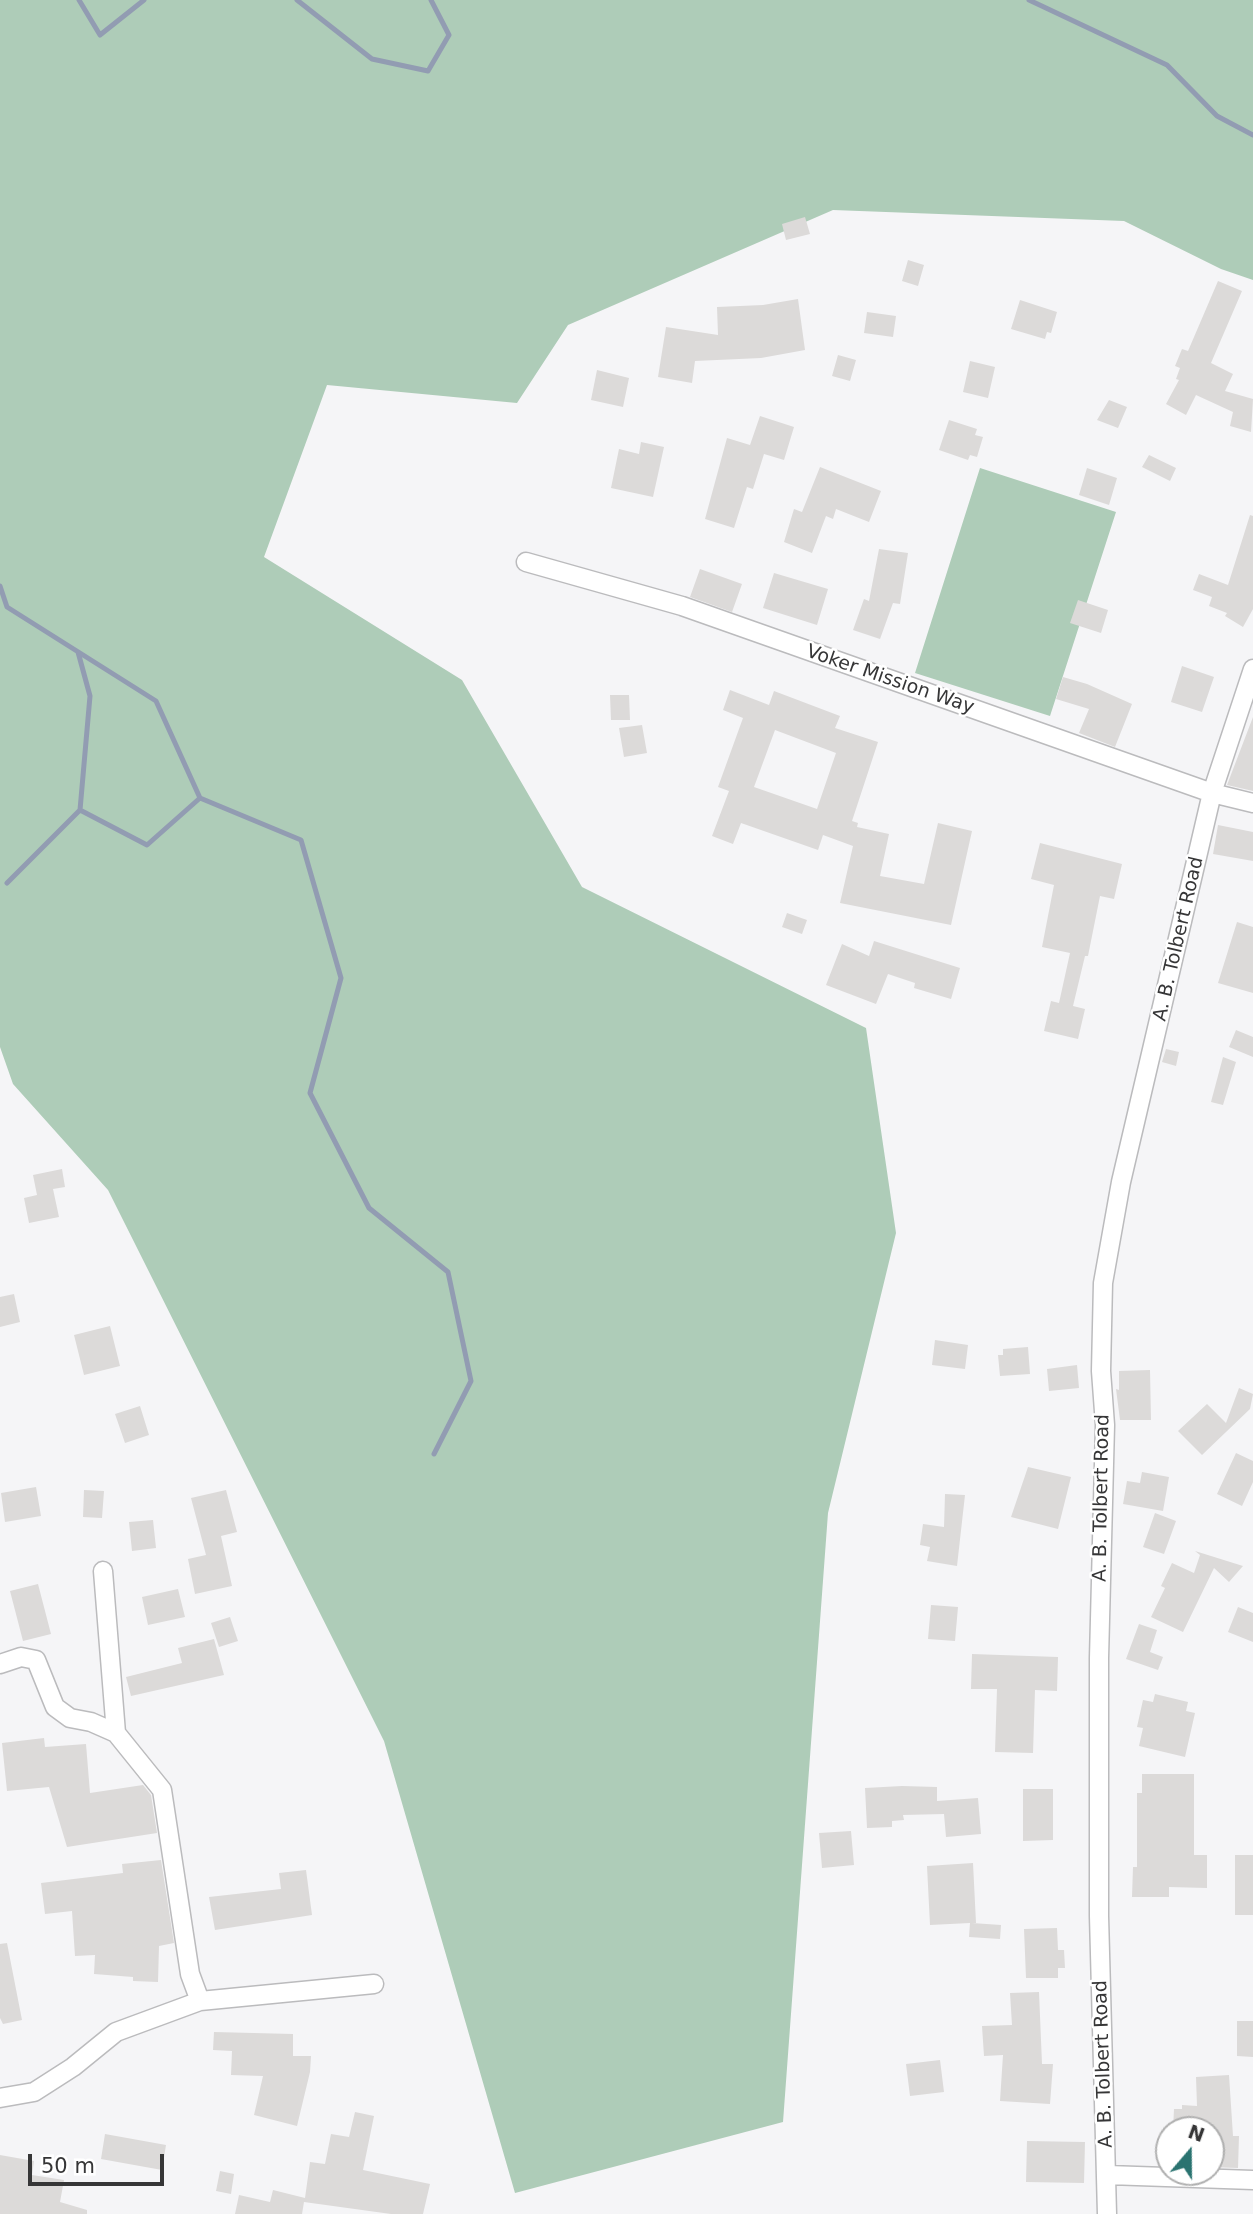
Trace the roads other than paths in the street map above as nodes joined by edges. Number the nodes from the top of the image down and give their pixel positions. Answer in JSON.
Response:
{"nodes":[{"id":1,"x":526,"y":562,"type":"dead end"},
{"id":2,"x":1253,"y":669,"type":"edge"},
{"id":3,"x":1212,"y":793,"type":"junction"},
{"id":4,"x":1253,"y":803,"type":"edge"},
{"id":5,"x":103,"y":1571,"type":"dead end"},
{"id":6,"x":0,"y":1664,"type":"edge"},
{"id":7,"x":117,"y":1733,"type":"junction"},
{"id":8,"x":374,"y":1983,"type":"dead end"},
{"id":9,"x":200,"y":2001,"type":"junction"},
{"id":10,"x":0,"y":2098,"type":"edge"},
{"id":11,"x":1108,"y":2175,"type":"junction"},
{"id":12,"x":1253,"y":2180,"type":"edge"},
{"id":13,"x":1107,"y":2214,"type":"edge"}],
"edges":[{"from":1,"to":3,"type":"street","name":"Voker Mission Way"},
{"from":2,"to":3,"type":"street","name":"A. B. Tolbert Road"},
{"from":3,"to":4,"type":"street","name":"Voker Mission Way"},
{"from":3,"to":11,"type":"street","name":"A. B. Tolbert Road"},
{"from":5,"to":7,"type":"street"},
{"from":6,"to":7,"type":"street"},
{"from":7,"to":9,"type":"street"},
{"from":8,"to":9,"type":"street"},
{"from":9,"to":10,"type":"street"},
{"from":11,"to":12,"type":"street"},
{"from":11,"to":13,"type":"street","name":"A. B. Tolbert Road"}]}
